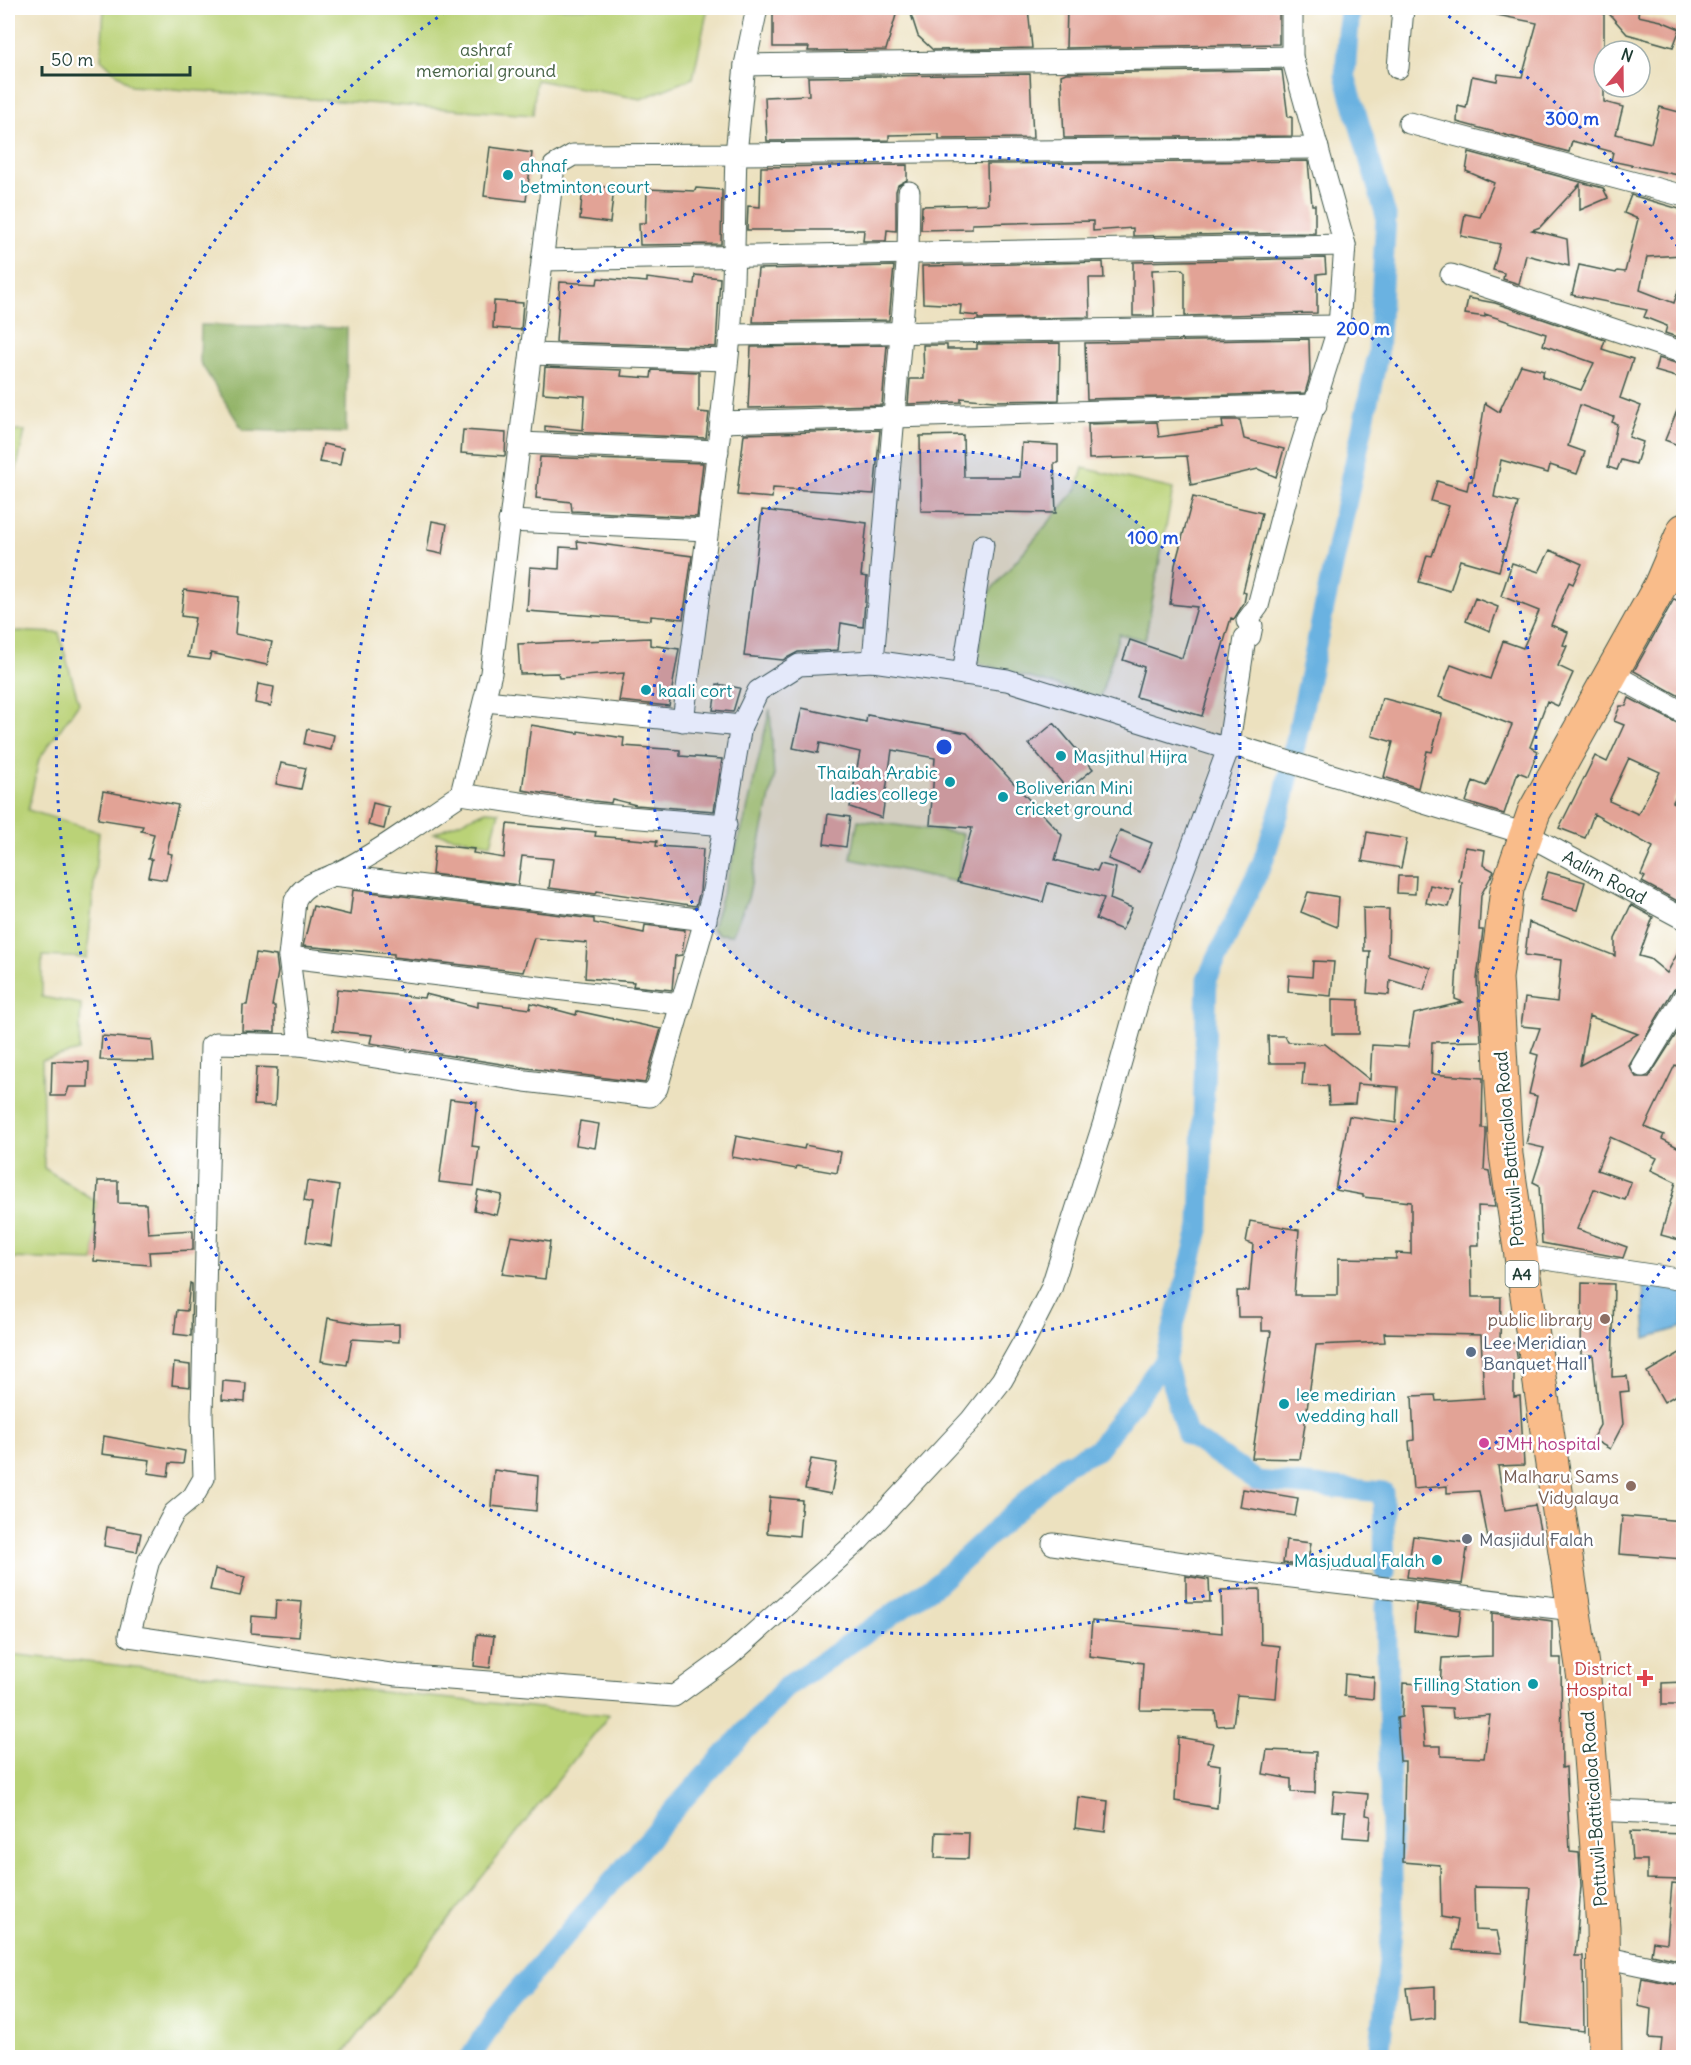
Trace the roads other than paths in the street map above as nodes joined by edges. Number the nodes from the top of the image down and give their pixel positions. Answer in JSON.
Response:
{"nodes":[{"id":1,"x":757,"y":8,"type":"edge"},
{"id":2,"x":1292,"y":8,"type":"edge"},
{"id":3,"x":1402,"y":8,"type":"edge"},
{"id":4,"x":1292,"y":57,"type":"junction"},
{"id":5,"x":745,"y":65,"type":"junction"},
{"id":6,"x":1398,"y":68,"type":"dead end"},
{"id":7,"x":1409,"y":123,"type":"dead end"},
{"id":8,"x":1318,"y":148,"type":"junction"},
{"id":9,"x":736,"y":154,"type":"junction"},
{"id":10,"x":909,"y":192,"type":"dead end"},
{"id":11,"x":1683,"y":196,"type":"edge"},
{"id":12,"x":1345,"y":245,"type":"junction"},
{"id":13,"x":908,"y":252,"type":"junction"},
{"id":14,"x":735,"y":255,"type":"junction"},
{"id":15,"x":542,"y":260,"type":"junction"},
{"id":16,"x":1451,"y":275,"type":"dead end"},
{"id":17,"x":1339,"y":326,"type":"junction"},
{"id":18,"x":900,"y":332,"type":"junction"},
{"id":19,"x":730,"y":335,"type":"junction"},
{"id":20,"x":1683,"y":353,"type":"edge"},
{"id":21,"x":531,"y":354,"type":"junction"},
{"id":22,"x":727,"y":360,"type":"junction"},
{"id":23,"x":1316,"y":405,"type":"junction"},
{"id":24,"x":893,"y":416,"type":"junction"},
{"id":25,"x":722,"y":422,"type":"junction"},
{"id":26,"x":520,"y":443,"type":"junction"},
{"id":27,"x":718,"y":451,"type":"junction"},
{"id":28,"x":509,"y":521,"type":"junction"},
{"id":29,"x":707,"y":530,"type":"junction"},
{"id":30,"x":1683,"y":530,"type":"edge"},
{"id":31,"x":983,"y":545,"type":"dead end"},
{"id":32,"x":873,"y":661,"type":"junction"},
{"id":33,"x":963,"y":674,"type":"junction"},
{"id":34,"x":1612,"y":674,"type":"junction"},
{"id":35,"x":485,"y":701,"type":"junction"},
{"id":36,"x":1683,"y":714,"type":"edge"},
{"id":37,"x":683,"y":721,"type":"junction"},
{"id":38,"x":741,"y":726,"type":"junction"},
{"id":39,"x":1234,"y":748,"type":"junction"},
{"id":40,"x":461,"y":794,"type":"junction"},
{"id":41,"x":726,"y":825,"type":"junction"},
{"id":42,"x":1526,"y":834,"type":"junction"},
{"id":43,"x":333,"y":875,"type":"junction"},
{"id":44,"x":1683,"y":919,"type":"edge"},
{"id":45,"x":706,"y":920,"type":"junction"},
{"id":46,"x":289,"y":957,"type":"junction"},
{"id":47,"x":1683,"y":997,"type":"edge"},
{"id":48,"x":680,"y":1004,"type":"junction"},
{"id":49,"x":300,"y":1045,"type":"junction"},
{"id":50,"x":1642,"y":1066,"type":"dead end"},
{"id":51,"x":1519,"y":1255,"type":"junction"},
{"id":52,"x":1683,"y":1280,"type":"edge"},
{"id":53,"x":1053,"y":1544,"type":"dead end"},
{"id":54,"x":1574,"y":1610,"type":"junction"},
{"id":55,"x":1594,"y":1810,"type":"junction"},
{"id":56,"x":1683,"y":1814,"type":"edge"},
{"id":57,"x":1604,"y":1957,"type":"junction"},
{"id":58,"x":1683,"y":1974,"type":"edge"},
{"id":59,"x":1605,"y":2058,"type":"edge"}],
"edges":[{"from":1,"to":5,"type":"street"},
{"from":2,"to":4,"type":"street"},
{"from":3,"to":6,"type":"street"},
{"from":4,"to":5,"type":"street"},
{"from":4,"to":8,"type":"street"},
{"from":5,"to":9,"type":"street"},
{"from":7,"to":11,"type":"street"},
{"from":8,"to":9,"type":"street"},
{"from":8,"to":12,"type":"street"},
{"from":9,"to":14,"type":"street"},
{"from":9,"to":15,"type":"street"},
{"from":10,"to":13,"type":"street"},
{"from":12,"to":13,"type":"street"},
{"from":12,"to":17,"type":"street"},
{"from":13,"to":14,"type":"street"},
{"from":13,"to":18,"type":"street"},
{"from":14,"to":15,"type":"street"},
{"from":14,"to":19,"type":"street"},
{"from":15,"to":21,"type":"street"},
{"from":16,"to":20,"type":"street"},
{"from":17,"to":18,"type":"street"},
{"from":17,"to":23,"type":"street"},
{"from":18,"to":19,"type":"street"},
{"from":18,"to":24,"type":"street"},
{"from":19,"to":22,"type":"street"},
{"from":21,"to":22,"type":"street"},
{"from":21,"to":26,"type":"street"},
{"from":22,"to":25,"type":"street"},
{"from":23,"to":24,"type":"street"},
{"from":23,"to":39,"type":"street"},
{"from":24,"to":25,"type":"street"},
{"from":24,"to":32,"type":"street"},
{"from":25,"to":27,"type":"street"},
{"from":26,"to":27,"type":"street"},
{"from":26,"to":28,"type":"street"},
{"from":27,"to":29,"type":"street"},
{"from":28,"to":29,"type":"street"},
{"from":28,"to":35,"type":"street"},
{"from":29,"to":37,"type":"street"},
{"from":30,"to":34,"type":"highway","name":"Pottuvil-Batticaloa Road","number":"A4"},
{"from":31,"to":33,"type":"street"},
{"from":32,"to":33,"type":"street","name":"Aalim Road"},
{"from":32,"to":38,"type":"street","name":"Aalim Road"},
{"from":33,"to":39,"type":"street","name":"Aalim Road"},
{"from":34,"to":36,"type":"street"},
{"from":34,"to":42,"type":"highway","name":"Pottuvil-Batticaloa Road","number":"A4"},
{"from":35,"to":37,"type":"street"},
{"from":35,"to":40,"type":"street"},
{"from":37,"to":38,"type":"street"},
{"from":38,"to":41,"type":"street","name":"Aalim Road"},
{"from":39,"to":42,"type":"street","name":"Aalim Road"},
{"from":39,"to":49,"type":"street"},
{"from":40,"to":41,"type":"street"},
{"from":40,"to":43,"type":"street"},
{"from":41,"to":45,"type":"street","name":"Aalim Road"},
{"from":42,"to":44,"type":"street","name":"Aalim Road"},
{"from":42,"to":51,"type":"highway","name":"Pottuvil-Batticaloa Road","number":"A4"},
{"from":43,"to":45,"type":"street"},
{"from":43,"to":46,"type":"street"},
{"from":45,"to":48,"type":"street","name":"Aalim Road"},
{"from":46,"to":48,"type":"street"},
{"from":46,"to":49,"type":"street"},
{"from":47,"to":50,"type":"street"},
{"from":48,"to":49,"type":"street","name":"Aalim Road"},
{"from":51,"to":52,"type":"street"},
{"from":51,"to":54,"type":"highway","name":"Pottuvil-Batticaloa Road","number":"A4"},
{"from":53,"to":54,"type":"street"},
{"from":54,"to":55,"type":"highway","name":"Pottuvil-Batticaloa Road","number":"A4"},
{"from":55,"to":56,"type":"street"},
{"from":55,"to":57,"type":"highway","name":"Pottuvil-Batticaloa Road","number":"A4"},
{"from":57,"to":58,"type":"street"},
{"from":57,"to":59,"type":"highway","name":"Pottuvil-Batticaloa Road","number":"A4"}]}
